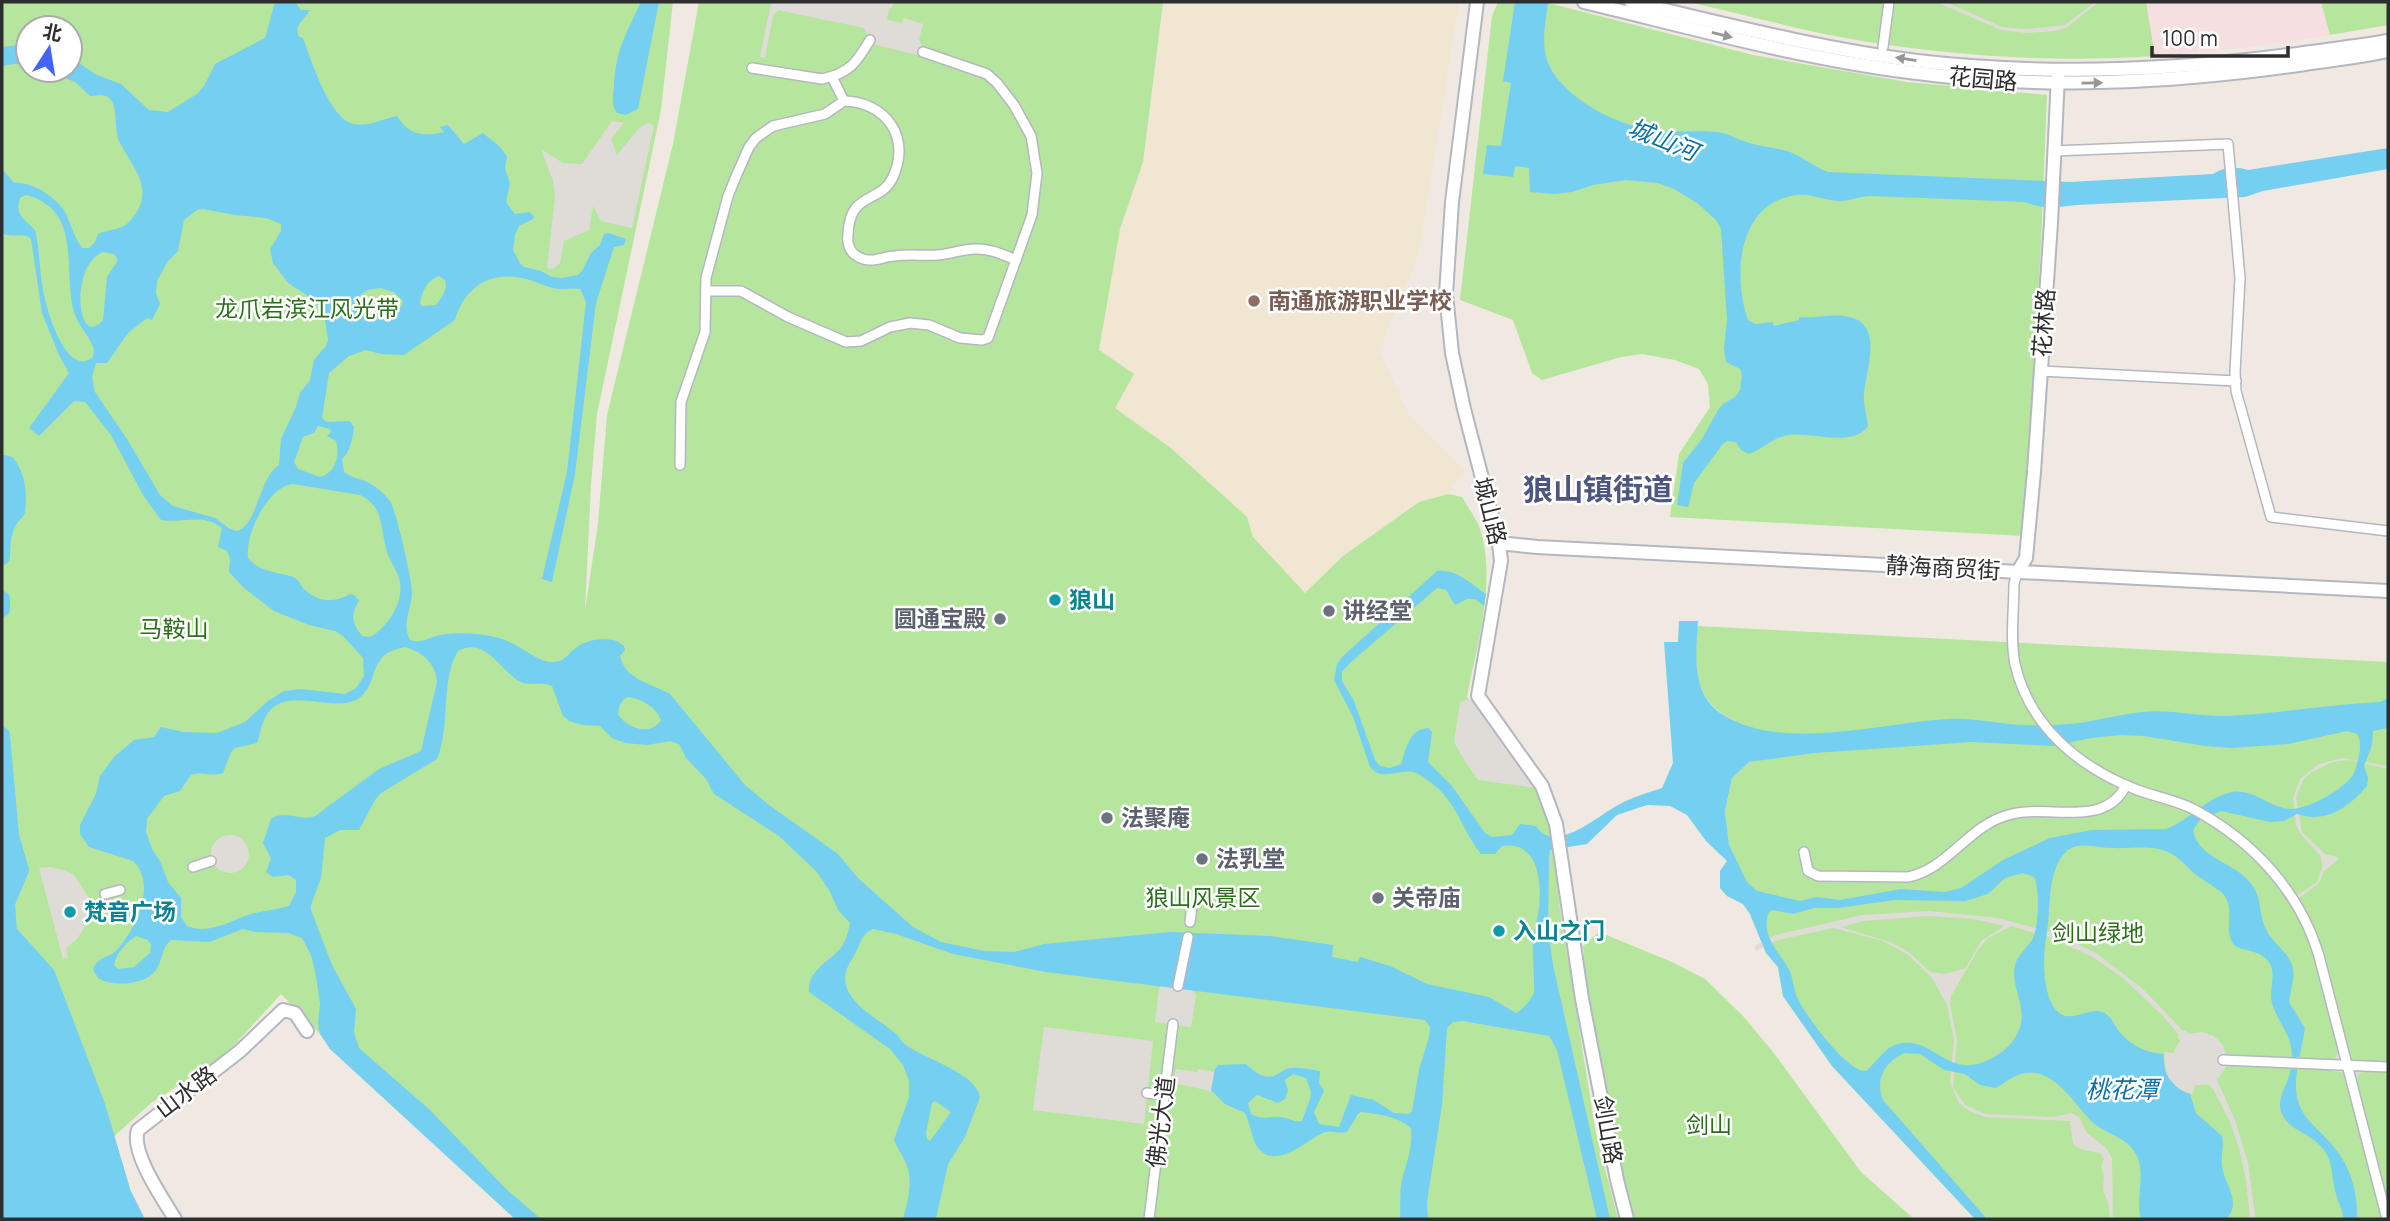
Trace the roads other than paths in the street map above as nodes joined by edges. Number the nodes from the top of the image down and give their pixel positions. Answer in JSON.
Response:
{"nodes":[{"id":1,"x":1477,"y":2,"type":"edge"},
{"id":2,"x":1584,"y":2,"type":"edge"},
{"id":3,"x":1631,"y":2,"type":"edge"},
{"id":4,"x":1889,"y":2,"type":"edge"},
{"id":5,"x":870,"y":40,"type":"dead end"},
{"id":6,"x":2388,"y":41,"type":"edge"},
{"id":7,"x":1883,"y":47,"type":"dead end"},
{"id":8,"x":2388,"y":51,"type":"edge"},
{"id":9,"x":923,"y":52,"type":"dead end"},
{"id":10,"x":752,"y":68,"type":"dead end"},
{"id":11,"x":832,"y":77,"type":"junction"},
{"id":12,"x":2057,"y":77,"type":"junction"},
{"id":13,"x":844,"y":101,"type":"junction"},
{"id":14,"x":2054,"y":152,"type":"junction"},
{"id":15,"x":1016,"y":260,"type":"junction"},
{"id":16,"x":706,"y":291,"type":"junction"},
{"id":17,"x":2041,"y":372,"type":"junction"},
{"id":18,"x":2236,"y":381,"type":"junction"},
{"id":19,"x":680,"y":465,"type":"dead end"},
{"id":20,"x":2388,"y":531,"type":"edge"},
{"id":21,"x":1499,"y":543,"type":"junction"},
{"id":22,"x":2017,"y":573,"type":"junction"},
{"id":23,"x":2388,"y":591,"type":"edge"},
{"id":24,"x":2126,"y":785,"type":"junction"},
{"id":25,"x":1804,"y":852,"type":"dead end"},
{"id":26,"x":211,"y":861,"type":"dead end"},
{"id":27,"x":193,"y":867,"type":"dead end"},
{"id":28,"x":120,"y":890,"type":"dead end"},
{"id":29,"x":104,"y":894,"type":"dead end"},
{"id":30,"x":1192,"y":906,"type":"dead end"},
{"id":31,"x":1190,"y":922,"type":"dead end"},
{"id":32,"x":1188,"y":937,"type":"dead end"},
{"id":33,"x":1178,"y":986,"type":"dead end"},
{"id":34,"x":1173,"y":1024,"type":"dead end"},
{"id":35,"x":307,"y":1031,"type":"dead end"},
{"id":36,"x":1591,"y":1040,"type":"joint"},
{"id":37,"x":2223,"y":1060,"type":"dead end"},
{"id":38,"x":2348,"y":1066,"type":"junction"},
{"id":39,"x":2388,"y":1068,"type":"edge"},
{"id":40,"x":1147,"y":1093,"type":"dead end"},
{"id":41,"x":1165,"y":1095,"type":"junction"},
{"id":42,"x":175,"y":1219,"type":"edge"},
{"id":43,"x":1149,"y":1219,"type":"edge"},
{"id":44,"x":1627,"y":1219,"type":"edge"},
{"id":45,"x":2387,"y":1219,"type":"edge"}],
"edges":[{"from":1,"to":21,"type":"street","name":"城山路"},
{"from":2,"to":12,"type":"street","name":"花园路","one_way":true},
{"from":12,"to":3,"type":"street","name":"花园路","one_way":true},
{"from":4,"to":7,"type":"street"},
{"from":5,"to":11,"type":"street"},
{"from":6,"to":12,"type":"street","name":"花园路"},
{"from":12,"to":8,"type":"street","name":"花园路","one_way":true},
{"from":9,"to":15,"type":"street"},
{"from":10,"to":11,"type":"street"},
{"from":11,"to":13,"type":"street"},
{"from":12,"to":14,"type":"street","name":"花林路"},
{"from":13,"to":15,"type":"street"},
{"from":13,"to":16,"type":"street"},
{"from":14,"to":17,"type":"street","name":"花林路"},
{"from":14,"to":18,"type":"street"},
{"from":15,"to":16,"type":"street"},
{"from":16,"to":19,"type":"street"},
{"from":17,"to":18,"type":"street"},
{"from":17,"to":22,"type":"street","name":"花林路"},
{"from":18,"to":20,"type":"street"},
{"from":21,"to":22,"type":"street","name":"静海商贸街"},
{"from":21,"to":36,"type":"street","name":"城山路"},
{"from":22,"to":23,"type":"street","name":"静海商贸街"},
{"from":22,"to":24,"type":"street"},
{"from":24,"to":25,"type":"street"},
{"from":24,"to":38,"type":"street"},
{"from":26,"to":27,"type":"street"},
{"from":28,"to":29,"type":"street"},
{"from":30,"to":31,"type":"street"},
{"from":32,"to":33,"type":"street"},
{"from":34,"to":41,"type":"street","name":"佛光大道"},
{"from":35,"to":42,"type":"street","name":"山水路"},
{"from":36,"to":44,"type":"street","name":"剑山路"},
{"from":37,"to":38,"type":"street"},
{"from":38,"to":39,"type":"street"},
{"from":38,"to":45,"type":"street"},
{"from":40,"to":41,"type":"street"},
{"from":41,"to":43,"type":"street","name":"佛光大道"}]}
